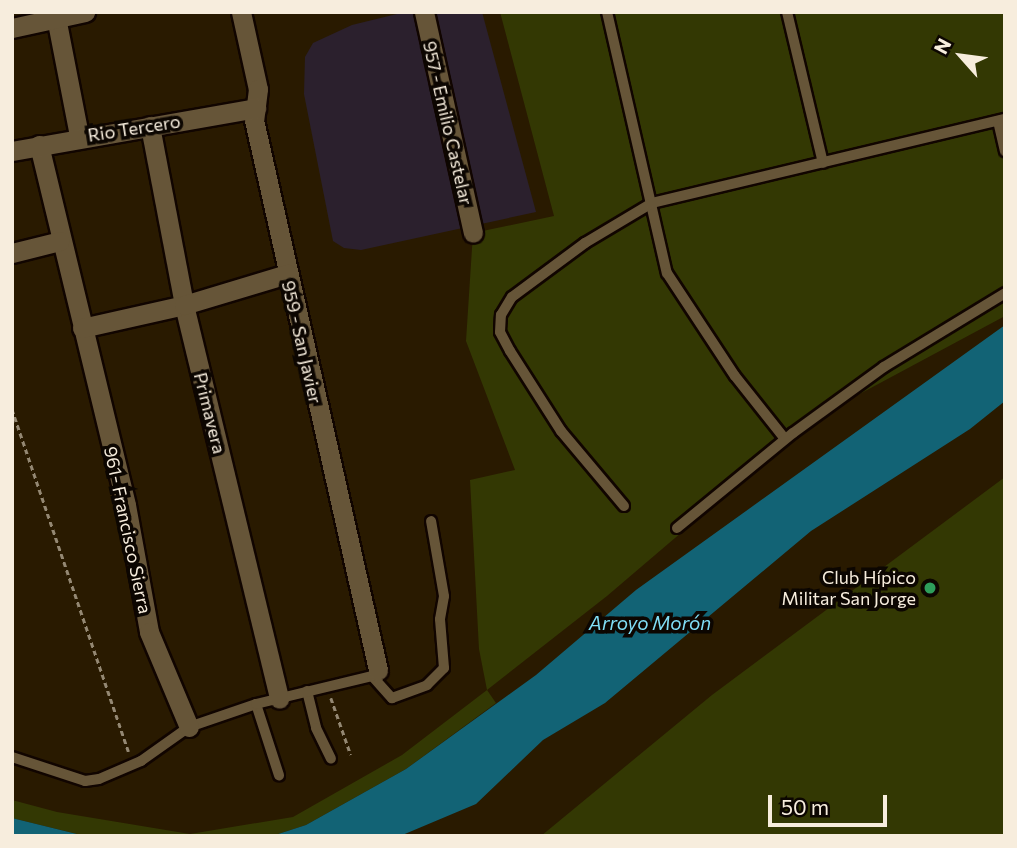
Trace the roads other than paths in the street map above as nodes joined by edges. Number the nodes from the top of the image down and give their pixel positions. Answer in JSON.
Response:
{"nodes":[{"id":1,"x":85,"y":12,"type":"edge"},
{"id":2,"x":241,"y":12,"type":"edge"},
{"id":3,"x":424,"y":12,"type":"edge"},
{"id":4,"x":607,"y":12,"type":"edge"},
{"id":5,"x":787,"y":12,"type":"edge"},
{"id":6,"x":56,"y":15,"type":"edge"},
{"id":7,"x":12,"y":28,"type":"edge"},
{"id":8,"x":256,"y":108,"type":"junction"},
{"id":9,"x":1001,"y":120,"type":"edge"},
{"id":10,"x":150,"y":126,"type":"junction"},
{"id":11,"x":79,"y":136,"type":"junction"},
{"id":12,"x":39,"y":145,"type":"junction"},
{"id":13,"x":12,"y":150,"type":"edge"},
{"id":14,"x":1005,"y":151,"type":"edge"},
{"id":15,"x":823,"y":163,"type":"junction"},
{"id":16,"x":652,"y":202,"type":"junction"},
{"id":17,"x":473,"y":233,"type":"dead end"},
{"id":18,"x":60,"y":241,"type":"junction"},
{"id":19,"x":12,"y":253,"type":"edge"},
{"id":20,"x":287,"y":274,"type":"junction"},
{"id":21,"x":1005,"y":293,"type":"edge"},
{"id":22,"x":184,"y":305,"type":"junction"},
{"id":23,"x":82,"y":328,"type":"junction"},
{"id":24,"x":785,"y":439,"type":"junction"},
{"id":25,"x":624,"y":506,"type":"dead end"},
{"id":26,"x":431,"y":521,"type":"dead end"},
{"id":27,"x":677,"y":528,"type":"dead end"},
{"id":28,"x":375,"y":673,"type":"junction"},
{"id":29,"x":307,"y":691,"type":"junction"},
{"id":30,"x":279,"y":699,"type":"junction"},
{"id":31,"x":256,"y":704,"type":"junction"},
{"id":32,"x":189,"y":727,"type":"junction"},
{"id":33,"x":12,"y":757,"type":"edge"},
{"id":34,"x":331,"y":759,"type":"dead end"},
{"id":35,"x":279,"y":775,"type":"dead end"}],
"edges":[{"from":1,"to":6,"type":"street"},
{"from":2,"to":8,"type":"street","name":"959 - San Javier"},
{"from":3,"to":17,"type":"street","name":"957 - Emilio Castelar"},
{"from":4,"to":16,"type":"lane"},
{"from":5,"to":15,"type":"lane"},
{"from":6,"to":7,"type":"street"},
{"from":6,"to":11,"type":"street"},
{"from":8,"to":10,"type":"street","name":"Rio Tercero"},
{"from":8,"to":20,"type":"street","name":"959 - San Javier"},
{"from":9,"to":14,"type":"lane"},
{"from":9,"to":15,"type":"lane"},
{"from":10,"to":11,"type":"street","name":"Rio Tercero"},
{"from":10,"to":22,"type":"street","name":"Primavera"},
{"from":11,"to":12,"type":"street","name":"Rio Tercero"},
{"from":12,"to":13,"type":"street","name":"Rio Tercero"},
{"from":12,"to":18,"type":"street","name":"961- Francisco Sierra"},
{"from":15,"to":16,"type":"lane"},
{"from":16,"to":24,"type":"lane"},
{"from":16,"to":25,"type":"lane"},
{"from":18,"to":19,"type":"street"},
{"from":18,"to":23,"type":"street","name":"961- Francisco Sierra"},
{"from":20,"to":22,"type":"street"},
{"from":20,"to":28,"type":"street","name":"959 - San Javier"},
{"from":21,"to":24,"type":"lane"},
{"from":22,"to":23,"type":"street"},
{"from":22,"to":30,"type":"street","name":"Primavera"},
{"from":23,"to":32,"type":"street","name":"961- Francisco Sierra"},
{"from":24,"to":27,"type":"lane"},
{"from":26,"to":28,"type":"lane"},
{"from":28,"to":29,"type":"lane"},
{"from":29,"to":30,"type":"lane"},
{"from":29,"to":34,"type":"lane"},
{"from":30,"to":31,"type":"lane"},
{"from":31,"to":32,"type":"lane"},
{"from":31,"to":35,"type":"lane"},
{"from":32,"to":33,"type":"lane"}]}
